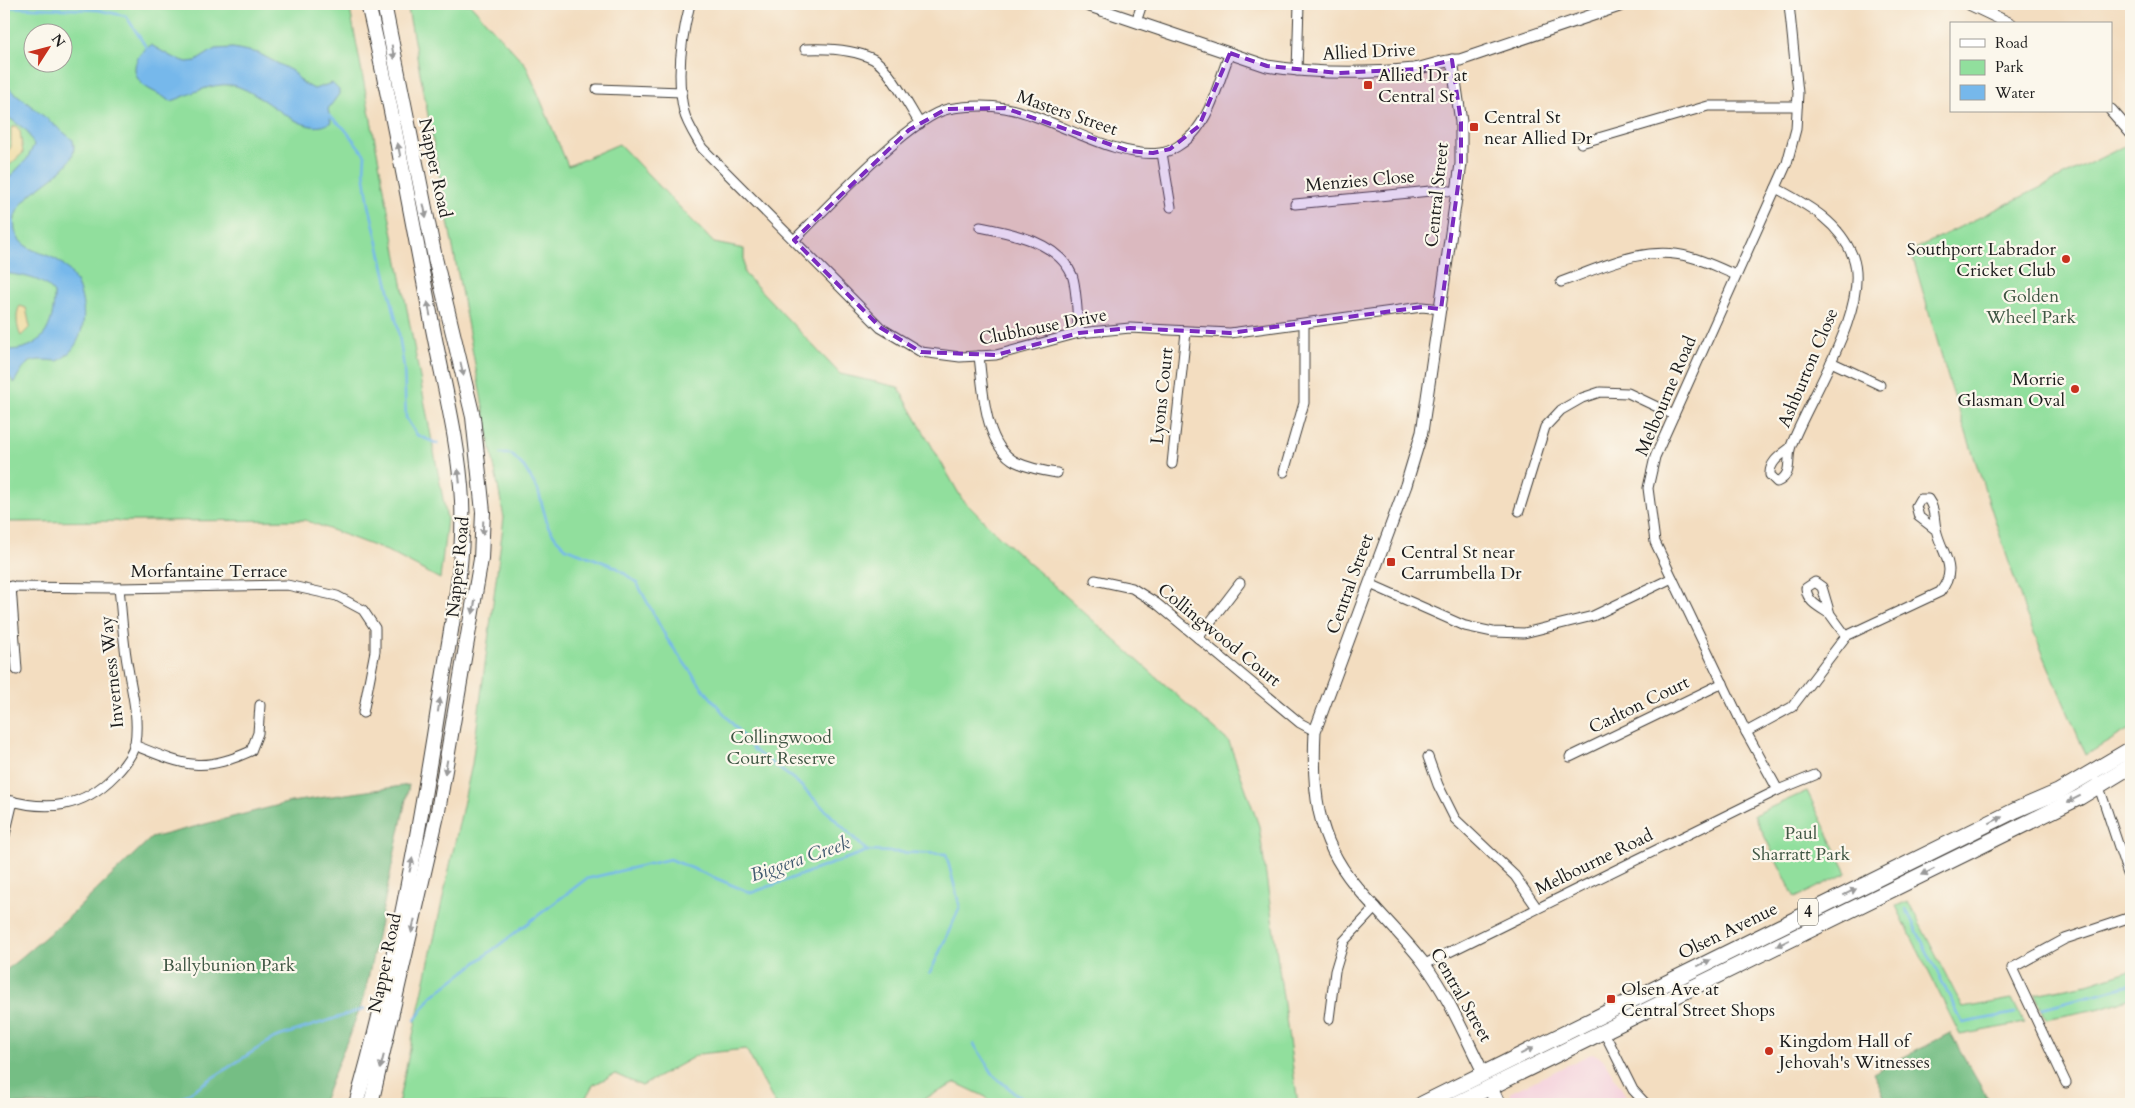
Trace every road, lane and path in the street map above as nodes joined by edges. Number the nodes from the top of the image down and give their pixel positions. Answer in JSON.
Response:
{"nodes":[{"id":1,"x":368,"y":4,"type":"edge"},
{"id":2,"x":384,"y":4,"type":"edge"},
{"id":3,"x":690,"y":4,"type":"edge"},
{"id":4,"x":1084,"y":4,"type":"edge"},
{"id":5,"x":1142,"y":4,"type":"edge"},
{"id":6,"x":1299,"y":4,"type":"edge"},
{"id":7,"x":1625,"y":4,"type":"edge"},
{"id":8,"x":1788,"y":4,"type":"edge"},
{"id":9,"x":1969,"y":4,"type":"edge"},
{"id":10,"x":1988,"y":8,"type":"edge"},
{"id":11,"x":1136,"y":22,"type":"junction"},
{"id":12,"x":2008,"y":22,"type":"edge"},
{"id":13,"x":805,"y":48,"type":"dead end"},
{"id":14,"x":1230,"y":53,"type":"junction"},
{"id":15,"x":1452,"y":60,"type":"junction"},
{"id":16,"x":1297,"y":71,"type":"junction"},
{"id":17,"x":597,"y":89,"type":"dead end"},
{"id":18,"x":682,"y":92,"type":"junction"},
{"id":19,"x":1797,"y":106,"type":"junction"},
{"id":20,"x":2112,"y":111,"type":"edge"},
{"id":21,"x":920,"y":124,"type":"junction"},
{"id":22,"x":2131,"y":133,"type":"edge"},
{"id":23,"x":1581,"y":143,"type":"dead end"},
{"id":24,"x":1162,"y":153,"type":"junction"},
{"id":25,"x":1776,"y":188,"type":"junction"},
{"id":26,"x":1458,"y":192,"type":"junction"},
{"id":27,"x":1295,"y":204,"type":"dead end"},
{"id":28,"x":1171,"y":207,"type":"dead end"},
{"id":29,"x":980,"y":227,"type":"dead end"},
{"id":30,"x":794,"y":240,"type":"junction"},
{"id":31,"x":1736,"y":276,"type":"junction"},
{"id":32,"x":1561,"y":282,"type":"dead end"},
{"id":33,"x":1441,"y":309,"type":"junction"},
{"id":34,"x":1304,"y":324,"type":"junction"},
{"id":35,"x":1186,"y":332,"type":"junction"},
{"id":36,"x":1079,"y":333,"type":"junction"},
{"id":37,"x":979,"y":356,"type":"junction"},
{"id":38,"x":1831,"y":362,"type":"junction"},
{"id":39,"x":1880,"y":385,"type":"dead end"},
{"id":40,"x":1674,"y":415,"type":"junction"},
{"id":41,"x":1790,"y":448,"type":"dead end"},
{"id":42,"x":1172,"y":464,"type":"dead end"},
{"id":43,"x":1284,"y":472,"type":"dead end"},
{"id":44,"x":1057,"y":473,"type":"dead end"},
{"id":45,"x":1519,"y":511,"type":"dead end"},
{"id":46,"x":1936,"y":530,"type":"dead end"},
{"id":47,"x":1672,"y":578,"type":"junction"},
{"id":48,"x":1095,"y":580,"type":"dead end"},
{"id":49,"x":1240,"y":583,"type":"dead end"},
{"id":50,"x":1370,"y":584,"type":"junction"},
{"id":51,"x":8,"y":587,"type":"edge"},
{"id":52,"x":119,"y":588,"type":"junction"},
{"id":53,"x":1830,"y":614,"type":"dead end"},
{"id":54,"x":1846,"y":636,"type":"junction"},
{"id":55,"x":1198,"y":638,"type":"junction"},
{"id":56,"x":17,"y":670,"type":"dead end"},
{"id":57,"x":1723,"y":683,"type":"junction"},
{"id":58,"x":260,"y":706,"type":"dead end"},
{"id":59,"x":363,"y":713,"type":"dead end"},
{"id":60,"x":1315,"y":731,"type":"junction"},
{"id":61,"x":1746,"y":732,"type":"junction"},
{"id":62,"x":134,"y":744,"type":"junction"},
{"id":63,"x":2131,"y":749,"type":"edge"},
{"id":64,"x":1570,"y":757,"type":"dead end"},
{"id":65,"x":1428,"y":758,"type":"dead end"},
{"id":66,"x":2131,"y":766,"type":"edge"},
{"id":67,"x":1815,"y":775,"type":"dead end"},
{"id":68,"x":2096,"y":779,"type":"junction"},
{"id":69,"x":1778,"y":790,"type":"junction"},
{"id":70,"x":4,"y":798,"type":"edge"},
{"id":71,"x":13,"y":801,"type":"junction"},
{"id":72,"x":4,"y":839,"type":"edge"},
{"id":73,"x":2131,"y":883,"type":"edge"},
{"id":74,"x":1376,"y":907,"type":"junction"},
{"id":75,"x":1537,"y":908,"type":"junction"},
{"id":76,"x":2131,"y":917,"type":"edge"},
{"id":77,"x":1424,"y":964,"type":"junction"},
{"id":78,"x":1329,"y":1019,"type":"dead end"},
{"id":79,"x":1604,"y":1032,"type":"junction"},
{"id":80,"x":1483,"y":1072,"type":"junction"},
{"id":81,"x":2066,"y":1083,"type":"dead end"},
{"id":82,"x":1490,"y":1087,"type":"junction"},
{"id":83,"x":1459,"y":1103,"type":"edge"},
{"id":84,"x":356,"y":1104,"type":"edge"},
{"id":85,"x":372,"y":1104,"type":"edge"},
{"id":86,"x":1422,"y":1104,"type":"edge"},
{"id":87,"x":1481,"y":1104,"type":"edge"},
{"id":88,"x":1498,"y":1104,"type":"edge"},
{"id":89,"x":1646,"y":1104,"type":"edge"}],
"edges":[{"from":84,"to":1,"type":"main road","name":"Napper Road","one_way":true},
{"from":2,"to":85,"type":"main road","name":"Napper Road","one_way":true},
{"from":3,"to":18,"type":"street","name":"Clubhouse Drive"},
{"from":4,"to":11,"type":"street","name":"Allied Drive"},
{"from":5,"to":11,"type":"street"},
{"from":6,"to":16,"type":"street"},
{"from":7,"to":15,"type":"street","name":"Allied Drive"},
{"from":8,"to":19,"type":"street","name":"Melbourne Road"},
{"from":9,"to":10,"type":"street"},
{"from":10,"to":12,"type":"street"},
{"from":11,"to":14,"type":"street","name":"Allied Drive"},
{"from":13,"to":21,"type":"street"},
{"from":14,"to":16,"type":"street","name":"Allied Drive"},
{"from":14,"to":24,"type":"street"},
{"from":15,"to":16,"type":"street","name":"Allied Drive"},
{"from":15,"to":26,"type":"street","name":"Central Street"},
{"from":17,"to":18,"type":"street"},
{"from":18,"to":30,"type":"street","name":"Clubhouse Drive"},
{"from":19,"to":23,"type":"street"},
{"from":19,"to":25,"type":"street","name":"Melbourne Road"},
{"from":20,"to":22,"type":"street"},
{"from":21,"to":24,"type":"street","name":"Masters Street"},
{"from":21,"to":30,"type":"street","name":"Masters Street"},
{"from":24,"to":28,"type":"street"},
{"from":25,"to":31,"type":"street","name":"Melbourne Road"},
{"from":25,"to":38,"type":"street","name":"Ashburton Close"},
{"from":26,"to":27,"type":"street","name":"Menzies Close"},
{"from":26,"to":33,"type":"street","name":"Central Street"},
{"from":29,"to":36,"type":"street"},
{"from":30,"to":37,"type":"street","name":"Clubhouse Drive"},
{"from":31,"to":32,"type":"street"},
{"from":31,"to":40,"type":"street","name":"Melbourne Road"},
{"from":33,"to":34,"type":"street","name":"Clubhouse Drive"},
{"from":33,"to":50,"type":"street","name":"Central Street"},
{"from":34,"to":35,"type":"street","name":"Clubhouse Drive"},
{"from":34,"to":43,"type":"street"},
{"from":35,"to":36,"type":"street","name":"Clubhouse Drive"},
{"from":35,"to":42,"type":"street","name":"Lyons Court"},
{"from":36,"to":37,"type":"street","name":"Clubhouse Drive"},
{"from":37,"to":44,"type":"street"},
{"from":38,"to":39,"type":"street"},
{"from":38,"to":41,"type":"street","name":"Ashburton Close"},
{"from":40,"to":45,"type":"street"},
{"from":40,"to":47,"type":"street","name":"Melbourne Road"},
{"from":46,"to":54,"type":"street"},
{"from":47,"to":50,"type":"street"},
{"from":47,"to":57,"type":"street","name":"Melbourne Road"},
{"from":48,"to":55,"type":"street","name":"Collingwood Court"},
{"from":49,"to":55,"type":"street"},
{"from":50,"to":60,"type":"street","name":"Central Street"},
{"from":51,"to":52,"type":"street","name":"Morfantaine Terrace"},
{"from":51,"to":56,"type":"street"},
{"from":52,"to":59,"type":"street","name":"Morfantaine Terrace"},
{"from":52,"to":62,"type":"street","name":"Inverness Way"},
{"from":53,"to":54,"type":"street"},
{"from":54,"to":61,"type":"street"},
{"from":55,"to":60,"type":"street","name":"Collingwood Court"},
{"from":57,"to":61,"type":"street","name":"Melbourne Road"},
{"from":57,"to":64,"type":"street","name":"Carlton Court"},
{"from":58,"to":62,"type":"street"},
{"from":60,"to":74,"type":"street","name":"Central Street"},
{"from":61,"to":69,"type":"street","name":"Melbourne Road"},
{"from":62,"to":71,"type":"street","name":"Inverness Way"},
{"from":63,"to":68,"type":"main road","name":"Olsen Avenue","number":"4"},
{"from":65,"to":75,"type":"street"},
{"from":66,"to":68,"type":"main road","name":"Olsen Avenue","number":"4"},
{"from":67,"to":69,"type":"street","name":"Melbourne Road"},
{"from":68,"to":73,"type":"street"},
{"from":68,"to":79,"type":"main road","name":"Olsen Avenue","number":"4","one_way":true},
{"from":80,"to":68,"type":"main road","name":"Olsen Avenue","number":"4","one_way":true},
{"from":69,"to":75,"type":"street","name":"Melbourne Road"},
{"from":70,"to":71,"type":"street","name":"Inverness Way"},
{"from":71,"to":72,"type":"street"},
{"from":74,"to":77,"type":"street","name":"Central Street"},
{"from":74,"to":78,"type":"street"},
{"from":75,"to":77,"type":"street","name":"Melbourne Road"},
{"from":76,"to":81,"type":"street"},
{"from":77,"to":80,"type":"street","name":"Central Street"},
{"from":79,"to":82,"type":"main road","name":"Olsen Avenue","number":"4"},
{"from":79,"to":89,"type":"street"},
{"from":80,"to":82,"type":"main road"},
{"from":80,"to":86,"type":"main road","name":"Olsen Avenue","number":"4"},
{"from":82,"to":83,"type":"main road","name":"Olsen Avenue","number":"4"},
{"from":82,"to":88,"type":"main road"},
{"from":83,"to":87,"type":"main road"}]}
